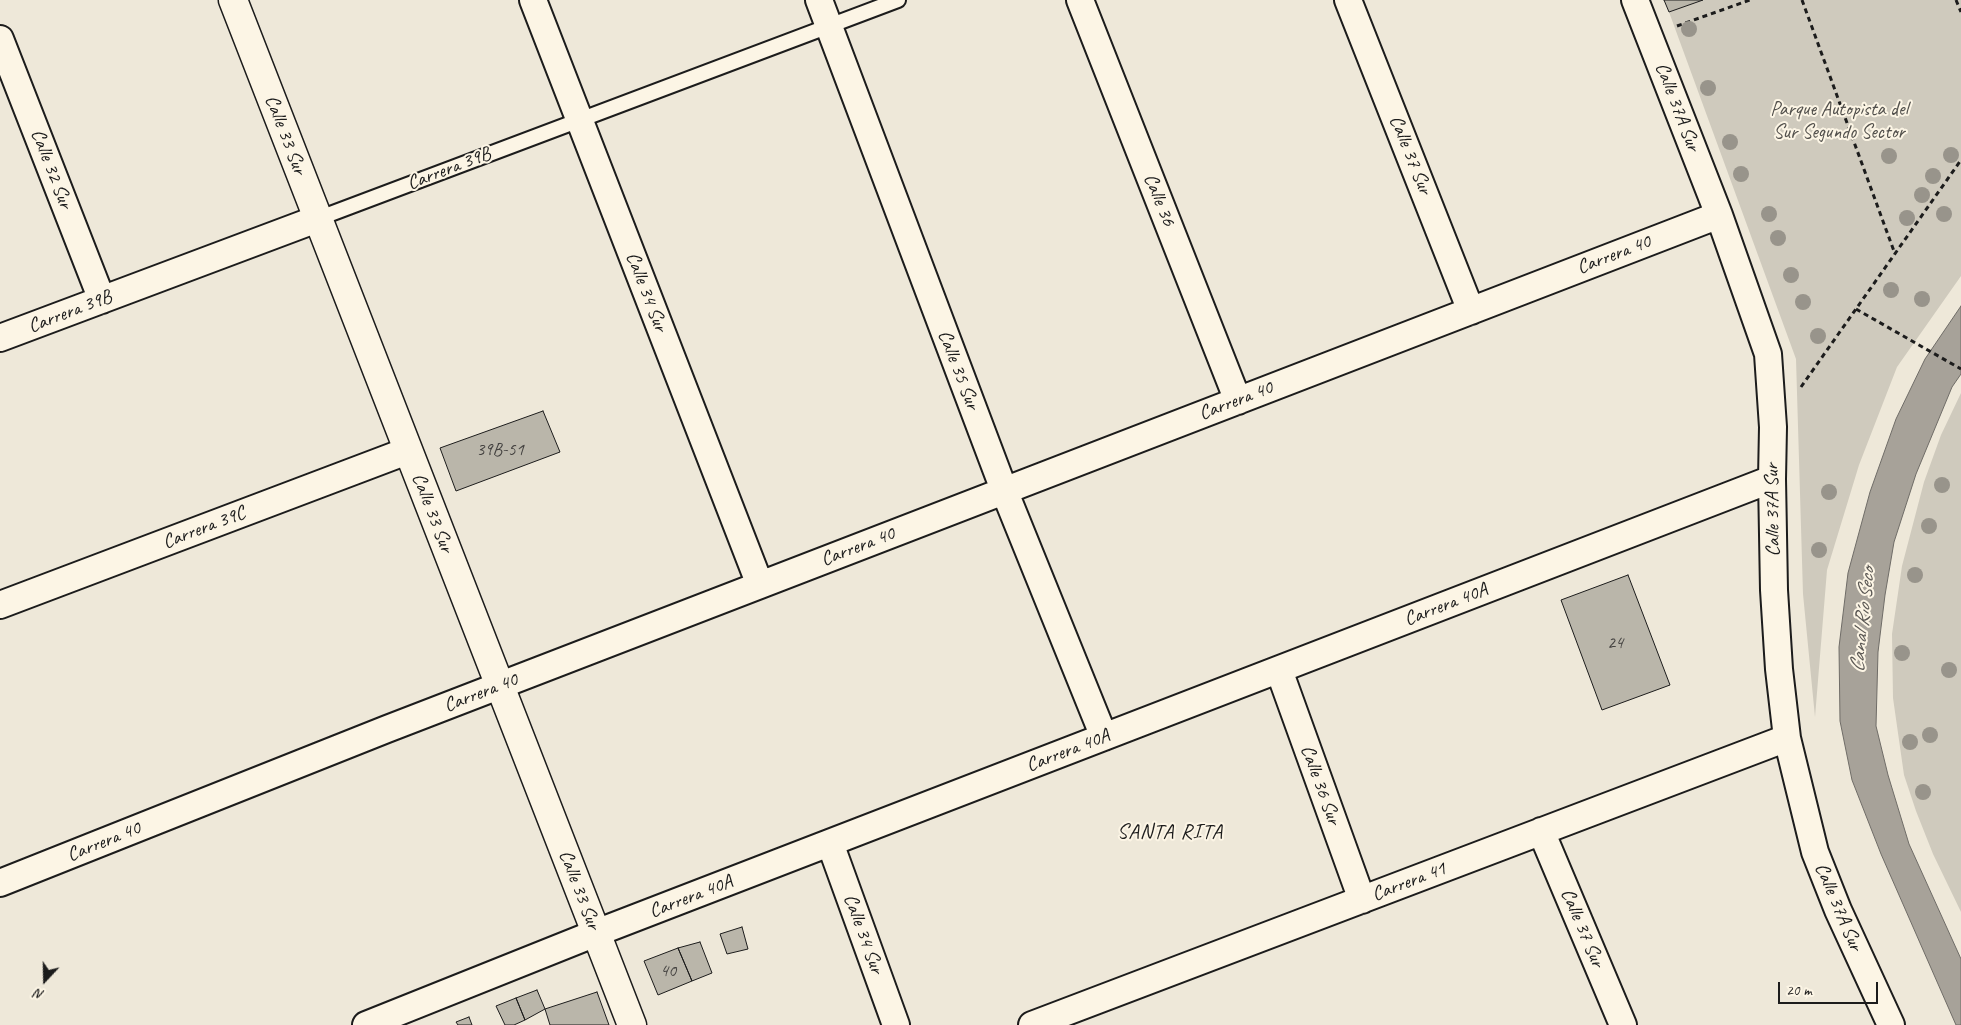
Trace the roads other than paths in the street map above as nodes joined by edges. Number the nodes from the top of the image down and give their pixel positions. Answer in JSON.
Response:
{"nodes":[{"id":1,"x":233,"y":0,"type":"edge"},
{"id":2,"x":532,"y":0,"type":"edge"},
{"id":3,"x":818,"y":0,"type":"edge"},
{"id":4,"x":898,"y":0,"type":"edge"},
{"id":5,"x":1080,"y":0,"type":"edge"},
{"id":6,"x":1348,"y":0,"type":"edge"},
{"id":7,"x":1636,"y":0,"type":"edge"},
{"id":8,"x":828,"y":26,"type":"junction"},
{"id":9,"x":0,"y":39,"type":"edge"},
{"id":10,"x":579,"y":120,"type":"junction"},
{"id":11,"x":1719,"y":215,"type":"junction"},
{"id":12,"x":317,"y":219,"type":"junction"},
{"id":13,"x":102,"y":300,"type":"junction"},
{"id":14,"x":1471,"y":311,"type":"junction"},
{"id":15,"x":0,"y":338,"type":"edge"},
{"id":16,"x":1238,"y":401,"type":"junction"},
{"id":17,"x":407,"y":451,"type":"junction"},
{"id":18,"x":1772,"y":479,"type":"junction"},
{"id":19,"x":1004,"y":490,"type":"junction"},
{"id":20,"x":760,"y":585,"type":"junction"},
{"id":21,"x":0,"y":605,"type":"edge"},
{"id":22,"x":1279,"y":670,"type":"junction"},
{"id":23,"x":500,"y":686,"type":"junction"},
{"id":24,"x":1104,"y":737,"type":"junction"},
{"id":25,"x":1787,"y":738,"type":"junction"},
{"id":26,"x":1542,"y":832,"type":"junction"},
{"id":27,"x":830,"y":843,"type":"junction"},
{"id":28,"x":0,"y":883,"type":"edge"},
{"id":29,"x":1362,"y":900,"type":"junction"},
{"id":30,"x":596,"y":933,"type":"junction"},
{"id":31,"x":372,"y":1024,"type":"edge"},
{"id":32,"x":632,"y":1025,"type":"edge"},
{"id":33,"x":896,"y":1025,"type":"edge"},
{"id":34,"x":1032,"y":1025,"type":"edge"},
{"id":35,"x":1624,"y":1025,"type":"edge"},
{"id":36,"x":1890,"y":1025,"type":"edge"}],
"edges":[{"from":1,"to":12,"type":"street","name":"Calle 33 Sur"},
{"from":2,"to":10,"type":"street","name":"Calle 34 Sur"},
{"from":3,"to":8,"type":"street","name":"Calle 35 Sur"},
{"from":4,"to":8,"type":"lane","name":"Carrera 39B"},
{"from":5,"to":16,"type":"street","name":"Calle 36"},
{"from":6,"to":14,"type":"street","name":"Calle 37 Sur"},
{"from":7,"to":11,"type":"street","name":"Calle 37A Sur"},
{"from":8,"to":10,"type":"lane","name":"Carrera 39B"},
{"from":8,"to":19,"type":"street","name":"Calle 35 Sur"},
{"from":9,"to":13,"type":"street","name":"Calle 32 Sur"},
{"from":10,"to":12,"type":"lane","name":"Carrera 39B"},
{"from":10,"to":20,"type":"street","name":"Calle 34 Sur"},
{"from":11,"to":14,"type":"street","name":"Carrera 40"},
{"from":11,"to":18,"type":"street","name":"Calle 37A Sur"},
{"from":12,"to":13,"type":"street","name":"Carrera 39B"},
{"from":12,"to":17,"type":"street","name":"Calle 33 Sur"},
{"from":13,"to":15,"type":"street","name":"Carrera 39B"},
{"from":14,"to":16,"type":"street","name":"Carrera 40"},
{"from":16,"to":19,"type":"street","name":"Carrera 40"},
{"from":17,"to":21,"type":"street","name":"Carrera 39C"},
{"from":17,"to":23,"type":"street","name":"Calle 33 Sur"},
{"from":18,"to":22,"type":"street","name":"Carrera 40A"},
{"from":18,"to":25,"type":"street","name":"Calle 37A Sur"},
{"from":19,"to":20,"type":"street","name":"Carrera 40"},
{"from":19,"to":24,"type":"street","name":"Calle 35 Sur"},
{"from":20,"to":23,"type":"street","name":"Carrera 40"},
{"from":22,"to":24,"type":"street","name":"Carrera 40A"},
{"from":22,"to":29,"type":"street","name":"Calle 36 Sur"},
{"from":23,"to":28,"type":"street","name":"Carrera 40"},
{"from":23,"to":30,"type":"street","name":"Calle 33 Sur"},
{"from":24,"to":27,"type":"street","name":"Carrera 40A"},
{"from":25,"to":26,"type":"street","name":"Carrera 41"},
{"from":25,"to":36,"type":"street","name":"Calle 37A Sur"},
{"from":26,"to":29,"type":"street","name":"Carrera 41"},
{"from":26,"to":35,"type":"street","name":"Calle 37 Sur"},
{"from":27,"to":30,"type":"street","name":"Carrera 40A"},
{"from":27,"to":33,"type":"street","name":"Calle 34 Sur"},
{"from":29,"to":34,"type":"street","name":"Carrera 41"},
{"from":30,"to":31,"type":"street","name":"Carrera 40A"},
{"from":30,"to":32,"type":"street","name":"Calle 33 Sur"}]}
